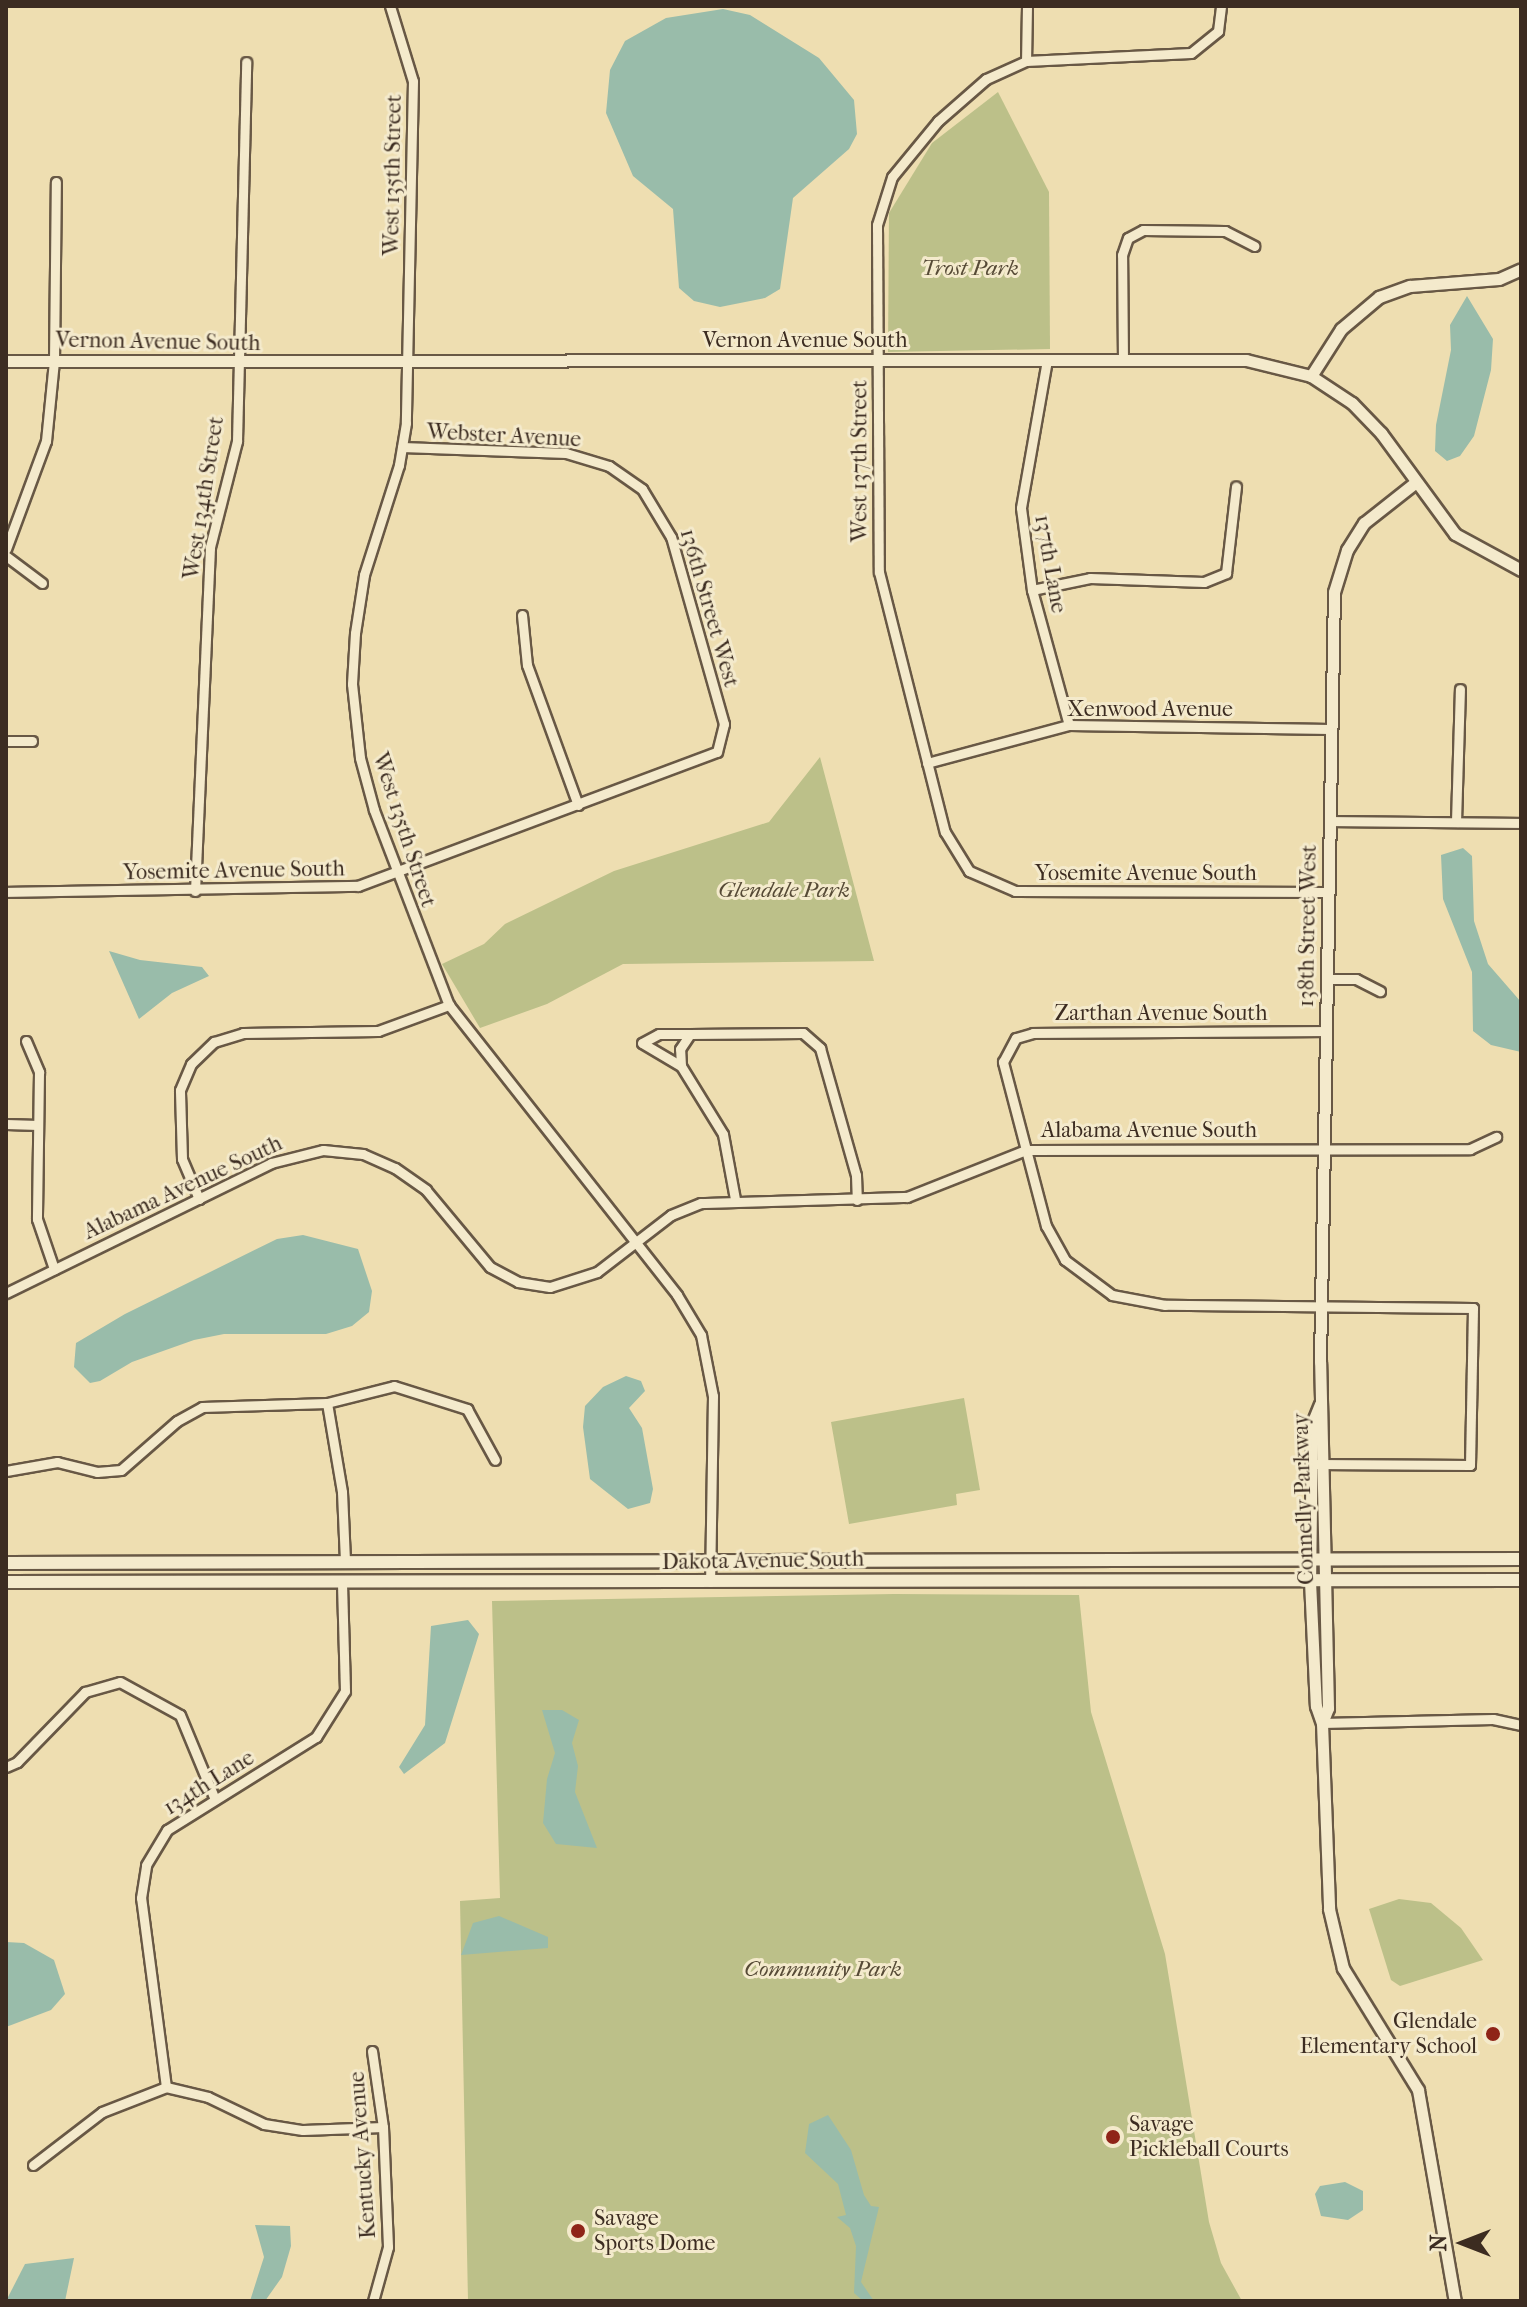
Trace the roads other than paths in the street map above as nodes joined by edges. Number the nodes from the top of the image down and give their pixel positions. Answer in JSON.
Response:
{"nodes":[{"id":1,"x":390,"y":6,"type":"edge"},
{"id":2,"x":1027,"y":6,"type":"edge"},
{"id":3,"x":1221,"y":6,"type":"edge"},
{"id":4,"x":1026,"y":61,"type":"junction"},
{"id":5,"x":246,"y":62,"type":"dead end"},
{"id":6,"x":56,"y":182,"type":"dead end"},
{"id":7,"x":1254,"y":246,"type":"dead end"},
{"id":8,"x":1521,"y":269,"type":"edge"},
{"id":9,"x":1047,"y":360,"type":"junction"},
{"id":10,"x":1123,"y":360,"type":"junction"},
{"id":11,"x":6,"y":361,"type":"edge"},
{"id":12,"x":54,"y":361,"type":"junction"},
{"id":13,"x":877,"y":361,"type":"junction"},
{"id":14,"x":407,"y":362,"type":"junction"},
{"id":15,"x":238,"y":364,"type":"junction"},
{"id":16,"x":1311,"y":376,"type":"junction"},
{"id":17,"x":402,"y":447,"type":"junction"},
{"id":18,"x":1416,"y":482,"type":"junction"},
{"id":19,"x":1236,"y":487,"type":"dead end"},
{"id":20,"x":642,"y":489,"type":"joint"},
{"id":21,"x":6,"y":549,"type":"edge"},
{"id":22,"x":6,"y":556,"type":"edge"},
{"id":23,"x":1521,"y":570,"type":"edge"},
{"id":24,"x":42,"y":583,"type":"dead end"},
{"id":25,"x":1032,"y":590,"type":"junction"},
{"id":26,"x":522,"y":615,"type":"dead end"},
{"id":27,"x":1460,"y":689,"type":"dead end"},
{"id":28,"x":1069,"y":725,"type":"junction"},
{"id":29,"x":1330,"y":729,"type":"junction"},
{"id":30,"x":6,"y":741,"type":"edge"},
{"id":31,"x":32,"y":741,"type":"dead end"},
{"id":32,"x":723,"y":744,"type":"joint"},
{"id":33,"x":927,"y":763,"type":"junction"},
{"id":34,"x":578,"y":805,"type":"junction"},
{"id":35,"x":1330,"y":821,"type":"junction"},
{"id":36,"x":1456,"y":822,"type":"junction"},
{"id":37,"x":1521,"y":823,"type":"edge"},
{"id":38,"x":969,"y":871,"type":"joint"},
{"id":39,"x":398,"y":874,"type":"junction"},
{"id":40,"x":195,"y":891,"type":"junction"},
{"id":41,"x":6,"y":892,"type":"edge"},
{"id":42,"x":1328,"y":892,"type":"junction"},
{"id":43,"x":1327,"y":979,"type":"junction"},
{"id":44,"x":1380,"y":991,"type":"dead end"},
{"id":45,"x":449,"y":1005,"type":"junction"},
{"id":46,"x":1326,"y":1031,"type":"junction"},
{"id":47,"x":690,"y":1034,"type":"junction"},
{"id":48,"x":26,"y":1041,"type":"dead end"},
{"id":49,"x":681,"y":1066,"type":"junction"},
{"id":50,"x":6,"y":1124,"type":"edge"},
{"id":51,"x":38,"y":1125,"type":"junction"},
{"id":52,"x":1496,"y":1137,"type":"dead end"},
{"id":53,"x":1325,"y":1148,"type":"junction"},
{"id":54,"x":1026,"y":1150,"type":"junction"},
{"id":55,"x":199,"y":1199,"type":"junction"},
{"id":56,"x":735,"y":1199,"type":"junction"},
{"id":57,"x":857,"y":1200,"type":"junction"},
{"id":58,"x":635,"y":1243,"type":"junction"},
{"id":59,"x":54,"y":1269,"type":"junction"},
{"id":60,"x":6,"y":1293,"type":"edge"},
{"id":61,"x":1321,"y":1307,"type":"junction"},
{"id":62,"x":1320,"y":1402,"type":"junction"},
{"id":63,"x":327,"y":1403,"type":"junction"},
{"id":64,"x":495,"y":1460,"type":"dead end"},
{"id":65,"x":1312,"y":1464,"type":"junction"},
{"id":66,"x":1325,"y":1464,"type":"junction"},
{"id":67,"x":6,"y":1471,"type":"edge"},
{"id":68,"x":1521,"y":1559,"type":"edge"},
{"id":69,"x":1311,"y":1560,"type":"junction"},
{"id":70,"x":1328,"y":1560,"type":"junction"},
{"id":71,"x":709,"y":1561,"type":"junction"},
{"id":72,"x":345,"y":1562,"type":"junction"},
{"id":73,"x":6,"y":1563,"type":"edge"},
{"id":74,"x":1521,"y":1580,"type":"edge"},
{"id":75,"x":1310,"y":1581,"type":"junction"},
{"id":76,"x":1327,"y":1581,"type":"junction"},
{"id":77,"x":6,"y":1582,"type":"edge"},
{"id":78,"x":710,"y":1582,"type":"junction"},
{"id":79,"x":342,"y":1583,"type":"junction"},
{"id":80,"x":1322,"y":1723,"type":"junction"},
{"id":81,"x":1521,"y":1725,"type":"edge"},
{"id":82,"x":6,"y":1767,"type":"edge"},
{"id":83,"x":214,"y":1797,"type":"junction"},
{"id":84,"x":372,"y":2051,"type":"dead end"},
{"id":85,"x":166,"y":2087,"type":"junction"},
{"id":86,"x":383,"y":2127,"type":"junction"},
{"id":87,"x":33,"y":2165,"type":"dead end"},
{"id":88,"x":373,"y":2301,"type":"edge"},
{"id":89,"x":1455,"y":2301,"type":"edge"}],
"edges":[{"from":1,"to":14,"type":"street","name":"West 135th Street"},
{"from":2,"to":4,"type":"street"},
{"from":3,"to":4,"type":"street"},
{"from":4,"to":13,"type":"street","name":"West 137th Street"},
{"from":5,"to":15,"type":"street","name":"West 134th Street"},
{"from":6,"to":12,"type":"street"},
{"from":7,"to":10,"type":"street"},
{"from":8,"to":16,"type":"street"},
{"from":9,"to":10,"type":"street","name":"Vernon Avenue South"},
{"from":9,"to":13,"type":"street","name":"Vernon Avenue South"},
{"from":9,"to":25,"type":"street","name":"137th Lane"},
{"from":10,"to":16,"type":"street","name":"Vernon Avenue South"},
{"from":11,"to":12,"type":"street","name":"Vernon Avenue South"},
{"from":12,"to":15,"type":"street","name":"Vernon Avenue South"},
{"from":12,"to":21,"type":"street"},
{"from":13,"to":14,"type":"street","name":"Vernon Avenue South"},
{"from":13,"to":33,"type":"street","name":"West 137th Street"},
{"from":14,"to":15,"type":"street","name":"Vernon Avenue South"},
{"from":14,"to":17,"type":"street","name":"West 135th Street"},
{"from":15,"to":40,"type":"street","name":"West 134th Street"},
{"from":16,"to":18,"type":"street","name":"Vernon Avenue South"},
{"from":17,"to":20,"type":"street","name":"Webster Avenue"},
{"from":17,"to":39,"type":"street","name":"West 135th Street"},
{"from":18,"to":23,"type":"street","name":"Vernon Avenue South"},
{"from":18,"to":29,"type":"street","name":"138th Street West"},
{"from":19,"to":25,"type":"street"},
{"from":20,"to":32,"type":"street","name":"136th Street West"},
{"from":22,"to":24,"type":"street"},
{"from":25,"to":28,"type":"street","name":"137th Lane"},
{"from":26,"to":34,"type":"street"},
{"from":27,"to":36,"type":"street"},
{"from":28,"to":29,"type":"street","name":"Xenwood Avenue"},
{"from":28,"to":33,"type":"street","name":"Xenwood Avenue"},
{"from":29,"to":35,"type":"street","name":"138th Street West"},
{"from":30,"to":31,"type":"street"},
{"from":32,"to":34,"type":"street","name":"Yosemite Avenue South"},
{"from":33,"to":38,"type":"street","name":"West 137th Street"},
{"from":34,"to":39,"type":"street","name":"Yosemite Avenue South"},
{"from":35,"to":36,"type":"street"},
{"from":35,"to":42,"type":"street","name":"138th Street West"},
{"from":36,"to":37,"type":"street"},
{"from":38,"to":42,"type":"street","name":"Yosemite Avenue South"},
{"from":39,"to":40,"type":"street","name":"Yosemite Avenue South"},
{"from":39,"to":45,"type":"street","name":"West 135th Street"},
{"from":40,"to":41,"type":"street","name":"Yosemite Avenue South"},
{"from":42,"to":43,"type":"street","name":"138th Street West"},
{"from":43,"to":44,"type":"street"},
{"from":43,"to":46,"type":"street","name":"138th Street West"},
{"from":45,"to":55,"type":"street"},
{"from":45,"to":58,"type":"street","name":"West 135th Street"},
{"from":46,"to":53,"type":"street","name":"138th Street West"},
{"from":46,"to":54,"type":"street","name":"Zarthan Avenue South"},
{"from":47,"to":49,"type":"street"},
{"from":47,"to":49,"type":"street"},
{"from":47,"to":57,"type":"street"},
{"from":48,"to":51,"type":"street"},
{"from":49,"to":56,"type":"street"},
{"from":50,"to":51,"type":"street"},
{"from":51,"to":59,"type":"street"},
{"from":52,"to":53,"type":"street","name":"Alabama Avenue South"},
{"from":53,"to":54,"type":"street","name":"Alabama Avenue South"},
{"from":53,"to":61,"type":"street","name":"138th Street West"},
{"from":54,"to":57,"type":"street","name":"Alabama Avenue South"},
{"from":54,"to":61,"type":"street"},
{"from":55,"to":58,"type":"street","name":"Alabama Avenue South"},
{"from":55,"to":59,"type":"street","name":"Alabama Avenue South"},
{"from":56,"to":57,"type":"street","name":"Alabama Avenue South"},
{"from":56,"to":58,"type":"street","name":"Alabama Avenue South"},
{"from":58,"to":71,"type":"street","name":"West 135th Street"},
{"from":59,"to":60,"type":"street","name":"Alabama Avenue South"},
{"from":61,"to":62,"type":"street","name":"138th Street West"},
{"from":61,"to":66,"type":"street"},
{"from":62,"to":65,"type":"street","name":"Connelly Parkway"},
{"from":62,"to":66,"type":"street","name":"Connelly Parkway"},
{"from":63,"to":64,"type":"street"},
{"from":63,"to":67,"type":"street"},
{"from":63,"to":72,"type":"street"},
{"from":65,"to":66,"type":"street"},
{"from":65,"to":69,"type":"street","name":"Connelly Parkway"},
{"from":66,"to":70,"type":"street","name":"Connelly Parkway"},
{"from":68,"to":70,"type":"main road","name":"Dakota Avenue South"},
{"from":69,"to":70,"type":"main road","name":"Dakota Avenue South"},
{"from":69,"to":71,"type":"main road","name":"Dakota Avenue South"},
{"from":69,"to":75,"type":"street","name":"Connelly Parkway"},
{"from":70,"to":76,"type":"street","name":"Connelly Parkway"},
{"from":71,"to":72,"type":"main road","name":"Dakota Avenue South"},
{"from":71,"to":78,"type":"street","name":"West 135th Street"},
{"from":72,"to":73,"type":"main road","name":"Dakota Avenue South"},
{"from":74,"to":76,"type":"main road","name":"Dakota Avenue South"},
{"from":75,"to":76,"type":"main road","name":"Dakota Avenue South"},
{"from":75,"to":78,"type":"main road","name":"Dakota Avenue South"},
{"from":75,"to":80,"type":"street","name":"Connelly Parkway"},
{"from":76,"to":80,"type":"street","name":"Connelly Parkway"},
{"from":77,"to":79,"type":"main road","name":"Dakota Avenue South"},
{"from":78,"to":79,"type":"main road","name":"Dakota Avenue South"},
{"from":79,"to":83,"type":"street","name":"134th Lane"},
{"from":80,"to":81,"type":"street"},
{"from":80,"to":89,"type":"street","name":"Connelly Parkway"},
{"from":82,"to":83,"type":"street"},
{"from":83,"to":85,"type":"street","name":"134th Lane"},
{"from":84,"to":86,"type":"street","name":"Kentucky Avenue"},
{"from":85,"to":86,"type":"street"},
{"from":85,"to":87,"type":"street"},
{"from":86,"to":88,"type":"street","name":"Kentucky Avenue"}]}
